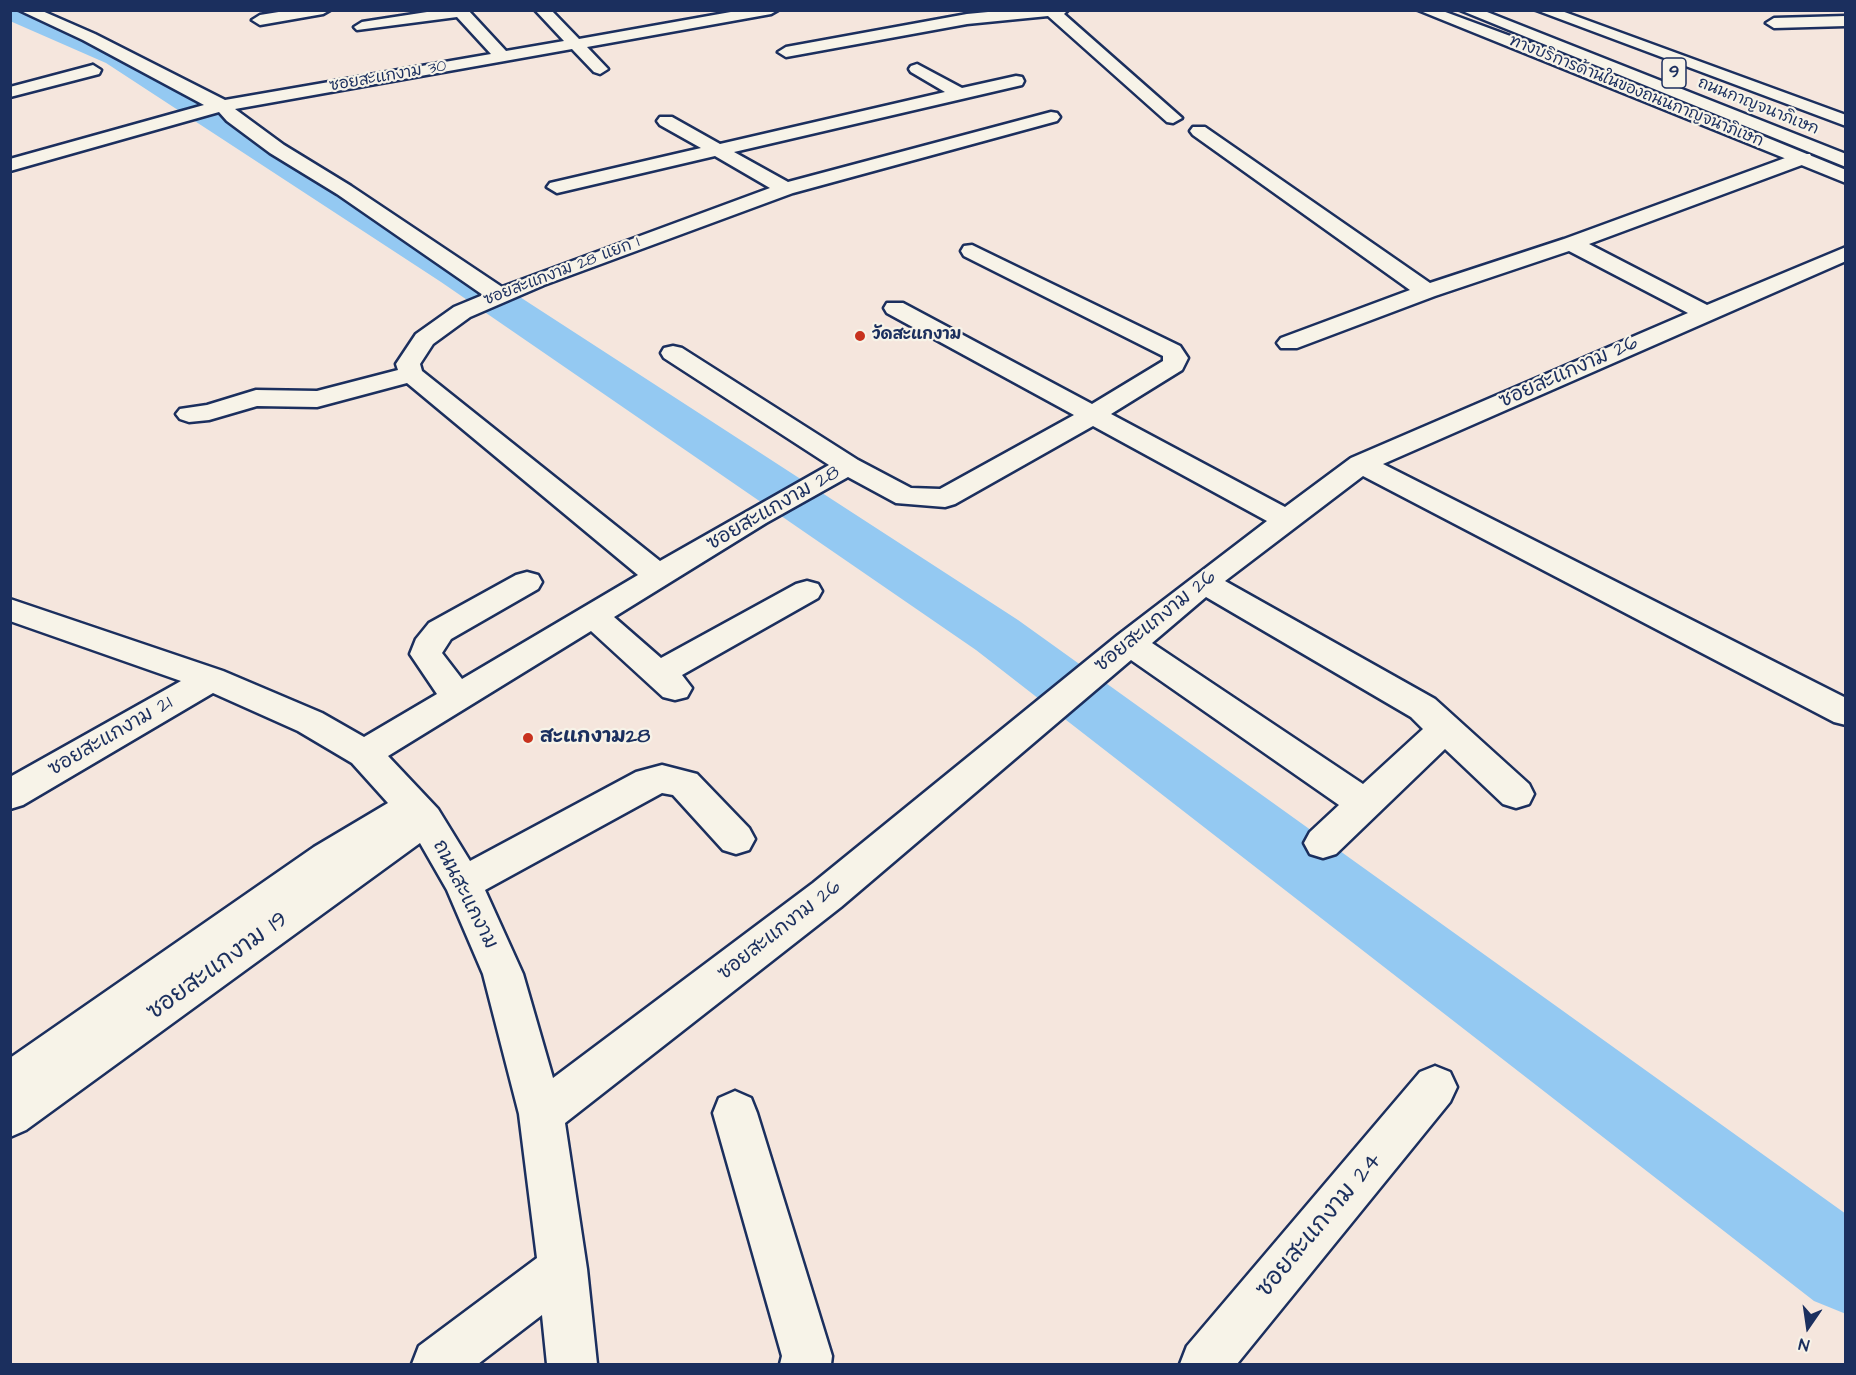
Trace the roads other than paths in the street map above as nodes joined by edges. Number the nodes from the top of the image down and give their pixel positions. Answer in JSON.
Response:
{"nodes":[{"id":1,"x":26,"y":10,"type":"edge"},
{"id":2,"x":771,"y":10,"type":"edge"},
{"id":3,"x":1061,"y":10,"type":"edge"},
{"id":4,"x":1425,"y":10,"type":"edge"},
{"id":5,"x":1467,"y":10,"type":"edge"},
{"id":6,"x":1500,"y":10,"type":"edge"},
{"id":7,"x":1543,"y":10,"type":"edge"},
{"id":8,"x":1581,"y":10,"type":"edge"},
{"id":9,"x":326,"y":11,"type":"edge"},
{"id":10,"x":460,"y":11,"type":"edge"},
{"id":11,"x":545,"y":11,"type":"edge"},
{"id":12,"x":1052,"y":11,"type":"edge"},
{"id":13,"x":724,"y":14,"type":"edge"},
{"id":14,"x":1760,"y":15,"type":"dead end"},
{"id":15,"x":260,"y":20,"type":"dead end"},
{"id":16,"x":1845,"y":21,"type":"edge"},
{"id":17,"x":1774,"y":23,"type":"junction"},
{"id":18,"x":362,"y":27,"type":"dead end"},
{"id":19,"x":1798,"y":37,"type":"dead end"},
{"id":20,"x":578,"y":44,"type":"junction"},
{"id":21,"x":786,"y":52,"type":"dead end"},
{"id":22,"x":502,"y":57,"type":"junction"},
{"id":23,"x":600,"y":69,"type":"dead end"},
{"id":24,"x":917,"y":69,"type":"dead end"},
{"id":25,"x":93,"y":70,"type":"dead end"},
{"id":26,"x":1016,"y":81,"type":"dead end"},
{"id":27,"x":10,"y":92,"type":"edge"},
{"id":28,"x":1818,"y":92,"type":"dead end"},
{"id":29,"x":960,"y":94,"type":"junction"},
{"id":30,"x":1748,"y":102,"type":"dead end"},
{"id":31,"x":219,"y":106,"type":"junction"},
{"id":32,"x":1051,"y":117,"type":"dead end"},
{"id":33,"x":1173,"y":118,"type":"dead end"},
{"id":34,"x":666,"y":121,"type":"dead end"},
{"id":35,"x":1845,"y":122,"type":"edge"},
{"id":36,"x":1813,"y":129,"type":"dead end"},
{"id":37,"x":1199,"y":131,"type":"dead end"},
{"id":38,"x":1845,"y":143,"type":"edge"},
{"id":39,"x":721,"y":151,"type":"junction"},
{"id":40,"x":1803,"y":158,"type":"junction"},
{"id":41,"x":1845,"y":161,"type":"edge"},
{"id":42,"x":10,"y":165,"type":"edge"},
{"id":43,"x":1845,"y":177,"type":"edge"},
{"id":44,"x":557,"y":188,"type":"dead end"},
{"id":45,"x":786,"y":189,"type":"junction"},
{"id":46,"x":1571,"y":243,"type":"junction"},
{"id":47,"x":972,"y":251,"type":"dead end"},
{"id":48,"x":1845,"y":253,"type":"edge"},
{"id":49,"x":1427,"y":291,"type":"junction"},
{"id":50,"x":496,"y":296,"type":"junction"},
{"id":51,"x":895,"y":308,"type":"dead end"},
{"id":52,"x":1705,"y":313,"type":"junction"},
{"id":53,"x":1289,"y":343,"type":"dead end"},
{"id":54,"x":673,"y":353,"type":"dead end"},
{"id":55,"x":411,"y":374,"type":"junction"},
{"id":56,"x":189,"y":414,"type":"dead end"},
{"id":57,"x":1091,"y":416,"type":"junction"},
{"id":58,"x":1361,"y":464,"type":"junction"},
{"id":59,"x":848,"y":466,"type":"junction"},
{"id":60,"x":1287,"y":520,"type":"junction"},
{"id":61,"x":659,"y":576,"type":"junction"},
{"id":62,"x":527,"y":582,"type":"dead end"},
{"id":63,"x":1204,"y":582,"type":"junction"},
{"id":64,"x":807,"y":591,"type":"dead end"},
{"id":65,"x":10,"y":609,"type":"edge"},
{"id":66,"x":593,"y":616,"type":"junction"},
{"id":67,"x":1129,"y":643,"type":"junction"},
{"id":68,"x":211,"y":679,"type":"junction"},
{"id":69,"x":458,"y":697,"type":"junction"},
{"id":70,"x":1845,"y":713,"type":"edge"},
{"id":71,"x":1445,"y":729,"type":"junction"},
{"id":72,"x":364,"y":754,"type":"junction"},
{"id":73,"x":1516,"y":794,"type":"dead end"},
{"id":74,"x":10,"y":795,"type":"edge"},
{"id":75,"x":1365,"y":804,"type":"junction"},
{"id":76,"x":418,"y":812,"type":"junction"},
{"id":77,"x":736,"y":839,"type":"dead end"},
{"id":78,"x":1323,"y":843,"type":"dead end"},
{"id":79,"x":463,"y":883,"type":"junction"},
{"id":80,"x":10,"y":1084,"type":"edge"},
{"id":81,"x":1435,"y":1087,"type":"dead end"},
{"id":82,"x":735,"y":1113,"type":"dead end"},
{"id":83,"x":541,"y":1114,"type":"junction"},
{"id":84,"x":10,"y":1115,"type":"edge"},
{"id":85,"x":563,"y":1269,"type":"junction"},
{"id":86,"x":437,"y":1365,"type":"edge"},
{"id":87,"x":572,"y":1365,"type":"edge"},
{"id":88,"x":806,"y":1365,"type":"edge"},
{"id":89,"x":1205,"y":1365,"type":"edge"}],
"edges":[{"from":1,"to":31,"type":"main road"},
{"from":2,"to":13,"type":"main road","name":"ซอยสะแกงาม 30"},
{"from":3,"to":12,"type":"main road"},
{"from":4,"to":40,"type":"main road","name":"ทางบริการด้านในของถนนกาญจนาภิเษก"},
{"from":5,"to":41,"type":"main road"},
{"from":6,"to":30,"type":"main road","name":"ถนนกาญจนาภิเษก","number":"9"},
{"from":7,"to":35,"type":"main road","name":"ถนนกาญจนาภิเษก","number":"9"},
{"from":8,"to":28,"type":"main road"},
{"from":9,"to":15,"type":"main road"},
{"from":10,"to":18,"type":"main road"},
{"from":10,"to":22,"type":"main road"},
{"from":11,"to":20,"type":"main road"},
{"from":12,"to":21,"type":"main road"},
{"from":12,"to":33,"type":"main road"},
{"from":13,"to":20,"type":"main road","name":"ซอยสะแกงาม 30"},
{"from":14,"to":17,"type":"main road"},
{"from":16,"to":17,"type":"main road"},
{"from":17,"to":19,"type":"main road"},
{"from":20,"to":22,"type":"main road","name":"ซอยสะแกงาม 30"},
{"from":20,"to":23,"type":"main road"},
{"from":22,"to":31,"type":"main road","name":"ซอยสะแกงาม 30"},
{"from":24,"to":29,"type":"main road"},
{"from":25,"to":27,"type":"main road"},
{"from":26,"to":29,"type":"main road"},
{"from":29,"to":39,"type":"main road"},
{"from":31,"to":42,"type":"main road","name":"ซอยสะแกงาม 30"},
{"from":31,"to":50,"type":"main road"},
{"from":32,"to":45,"type":"main road","name":"ซอยสะแกงาม 28 แยก 1"},
{"from":34,"to":39,"type":"main road"},
{"from":36,"to":38,"type":"main road","name":"ถนนกาญจนาภิเษก"},
{"from":37,"to":49,"type":"main road"},
{"from":39,"to":44,"type":"main road"},
{"from":39,"to":45,"type":"main road"},
{"from":40,"to":43,"type":"main road","name":"ทางบริการด้านในของถนนกาญจนาภิเษก"},
{"from":40,"to":46,"type":"main road"},
{"from":45,"to":50,"type":"main road","name":"ซอยสะแกงาม 28 แยก 1"},
{"from":46,"to":49,"type":"main road"},
{"from":46,"to":52,"type":"main road"},
{"from":47,"to":57,"type":"main road","name":"ซอยสะแกงาม 28"},
{"from":48,"to":52,"type":"main road","name":"ซอยสะแกงาม 26"},
{"from":49,"to":53,"type":"main road"},
{"from":50,"to":55,"type":"main road","name":"ซอยสะแกงาม 28 แยก 1"},
{"from":51,"to":57,"type":"main road"},
{"from":52,"to":58,"type":"main road","name":"ซอยสะแกงาม 26"},
{"from":54,"to":59,"type":"main road"},
{"from":55,"to":56,"type":"main road"},
{"from":55,"to":61,"type":"main road"},
{"from":57,"to":59,"type":"main road","name":"ซอยสะแกงาม 28"},
{"from":57,"to":60,"type":"main road"},
{"from":58,"to":60,"type":"main road","name":"ซอยสะแกงาม 26"},
{"from":58,"to":70,"type":"main road"},
{"from":59,"to":61,"type":"main road","name":"ซอยสะแกงาม 28"},
{"from":60,"to":63,"type":"main road","name":"ซอยสะแกงาม 26"},
{"from":61,"to":66,"type":"main road","name":"ซอยสะแกงาม 28"},
{"from":62,"to":69,"type":"main road"},
{"from":63,"to":67,"type":"main road","name":"ซอยสะแกงาม 26"},
{"from":63,"to":71,"type":"main road"},
{"from":64,"to":66,"type":"main road"},
{"from":65,"to":68,"type":"main road","name":"ถนนสะแกงาม"},
{"from":66,"to":69,"type":"main road","name":"ซอยสะแกงาม 28"},
{"from":67,"to":75,"type":"main road"},
{"from":67,"to":83,"type":"main road","name":"ซอยสะแกงาม 26"},
{"from":68,"to":72,"type":"main road","name":"ถนนสะแกงาม"},
{"from":68,"to":74,"type":"main road","name":"ซอยสะแกงาม 21"},
{"from":69,"to":72,"type":"main road","name":"ซอยสะแกงาม 28"},
{"from":71,"to":73,"type":"main road"},
{"from":71,"to":75,"type":"main road"},
{"from":72,"to":76,"type":"main road","name":"ถนนสะแกงาม"},
{"from":75,"to":78,"type":"main road"},
{"from":76,"to":79,"type":"main road","name":"ถนนสะแกงาม"},
{"from":76,"to":80,"type":"main road"},
{"from":76,"to":84,"type":"main road","name":"ซอยสะแกงาม 19"},
{"from":77,"to":79,"type":"main road"},
{"from":79,"to":83,"type":"main road","name":"ถนนสะแกงาม"},
{"from":81,"to":89,"type":"main road","name":"ซอยสะแกงาม 24"},
{"from":82,"to":88,"type":"main road"},
{"from":83,"to":85,"type":"main road","name":"ถนนสะแกงาม"},
{"from":85,"to":86,"type":"main road"},
{"from":85,"to":87,"type":"main road","name":"ถนนสะแกงาม"}]}
